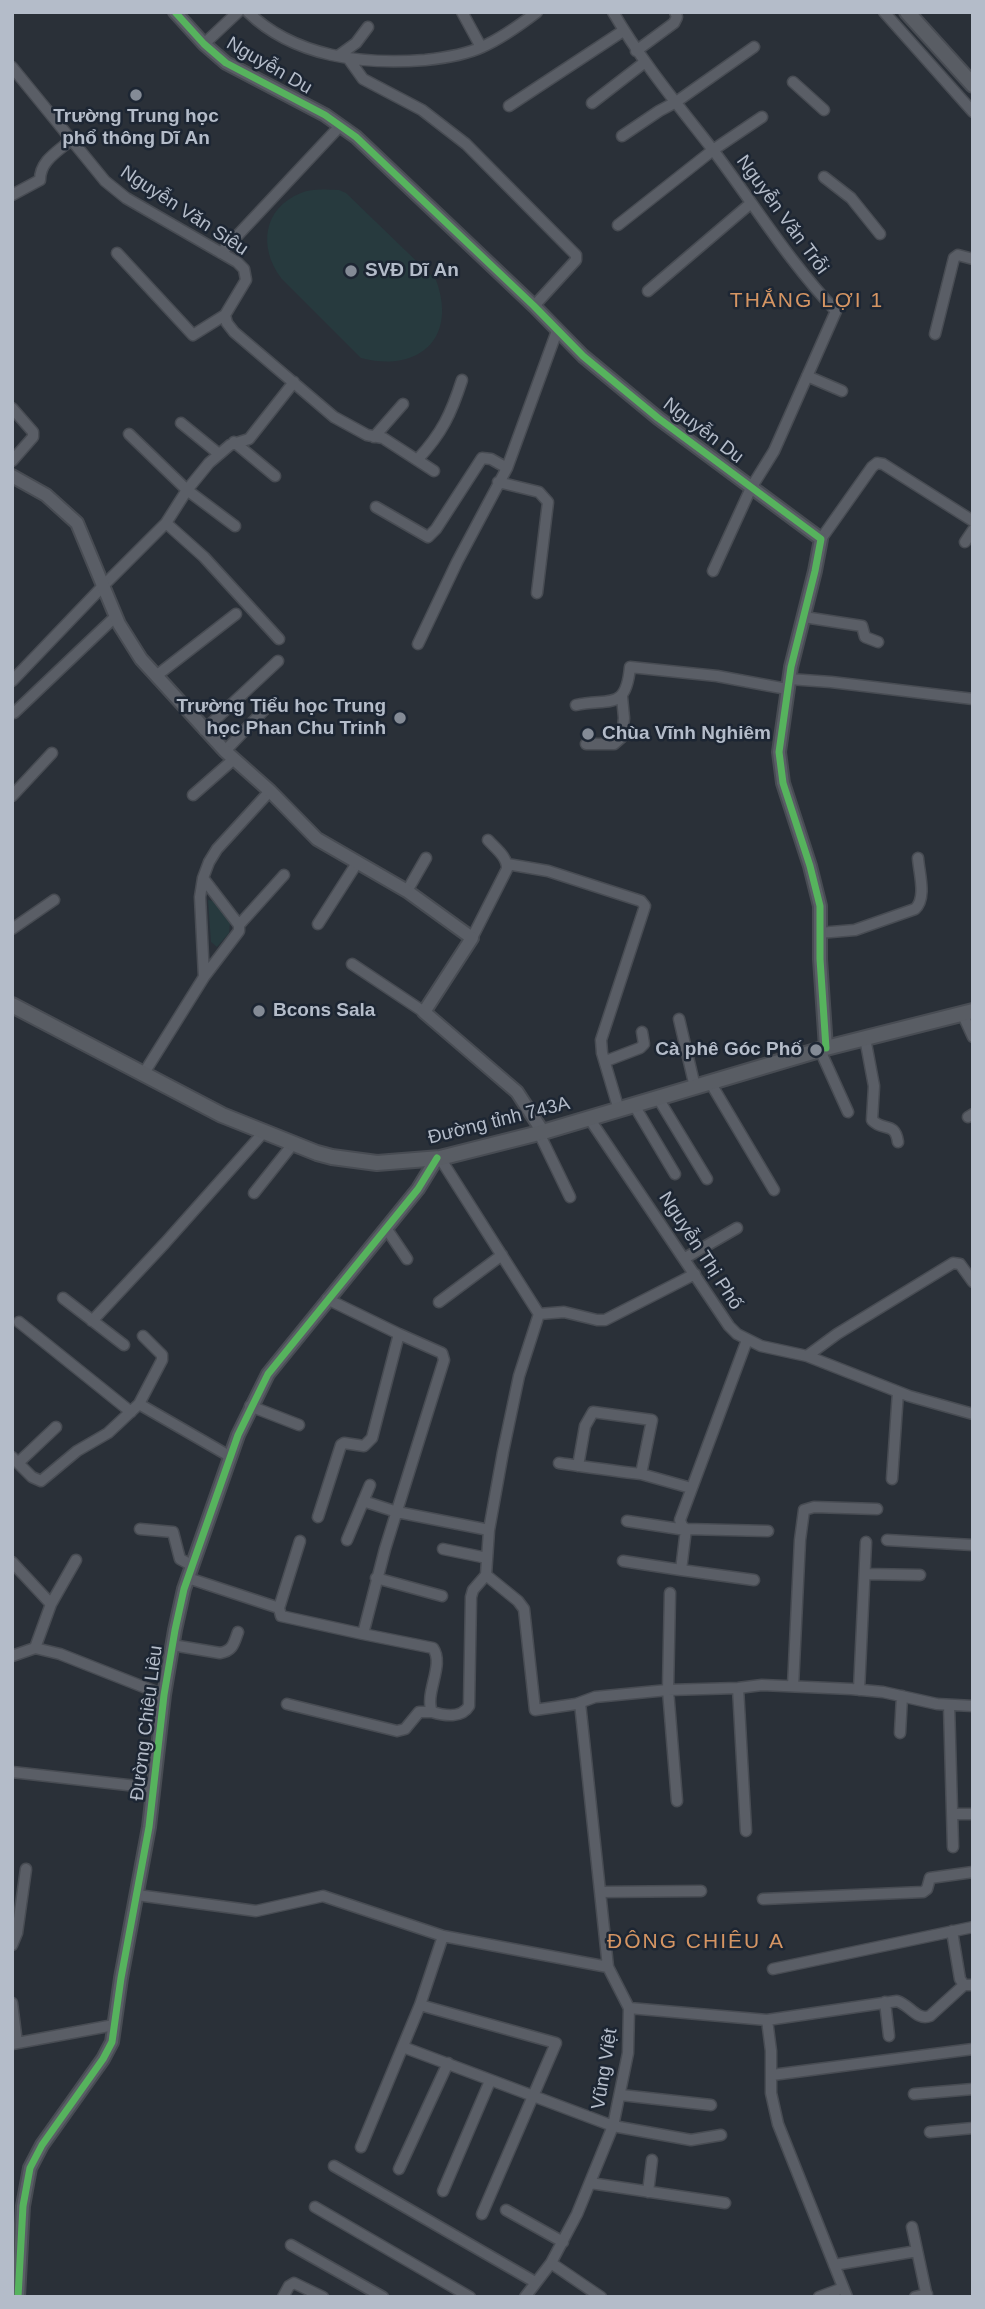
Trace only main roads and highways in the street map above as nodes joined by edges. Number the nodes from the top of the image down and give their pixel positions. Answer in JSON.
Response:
{"nodes":[{"id":1,"x":907,"y":12,"type":"edge"},
{"id":2,"x":973,"y":85,"type":"edge"},
{"id":3,"x":12,"y":1005,"type":"edge"},
{"id":4,"x":967,"y":1012,"type":"edge"}],
"edges":[{"from":1,"to":2,"type":"main road"},
{"from":3,"to":4,"type":"main road","name":"Đường tỉnh 743A"}]}
